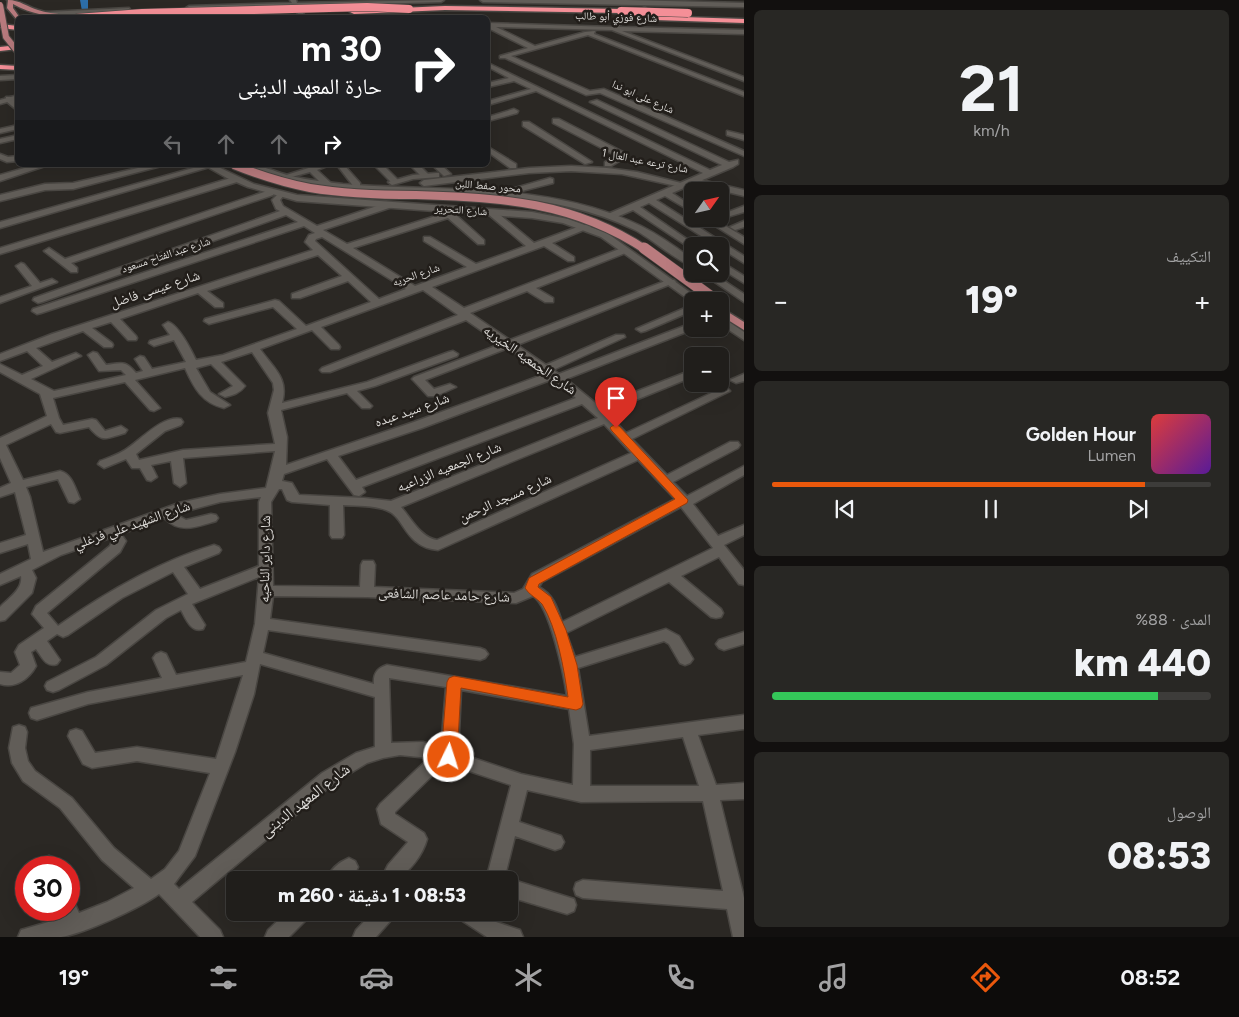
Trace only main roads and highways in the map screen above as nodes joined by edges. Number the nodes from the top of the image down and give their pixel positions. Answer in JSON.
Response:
{"nodes":[{"id":1,"x":10,"y":0,"type":"edge"},
{"id":2,"x":0,"y":5,"type":"edge"},
{"id":3,"x":10,"y":8,"type":"junction"},
{"id":4,"x":342,"y":8,"type":"junction"},
{"id":5,"x":409,"y":9,"type":"junction"},
{"id":6,"x":75,"y":12,"type":"edge"},
{"id":7,"x":490,"y":14,"type":"junction"},
{"id":8,"x":744,"y":14,"type":"edge"},
{"id":9,"x":15,"y":15,"type":"edge"},
{"id":10,"x":20,"y":15,"type":"edge"},
{"id":11,"x":56,"y":15,"type":"edge"},
{"id":12,"x":197,"y":15,"type":"edge"},
{"id":13,"x":308,"y":15,"type":"edge"},
{"id":14,"x":459,"y":15,"type":"edge"},
{"id":15,"x":482,"y":15,"type":"edge"},
{"id":16,"x":744,"y":21,"type":"edge"},
{"id":17,"x":0,"y":26,"type":"edge"},
{"id":18,"x":15,"y":28,"type":"edge"},
{"id":19,"x":15,"y":40,"type":"edge"},
{"id":20,"x":0,"y":42,"type":"edge"},
{"id":21,"x":15,"y":48,"type":"edge"},
{"id":22,"x":0,"y":50,"type":"edge"},
{"id":23,"x":15,"y":50,"type":"edge"},
{"id":24,"x":0,"y":67,"type":"edge"},
{"id":25,"x":15,"y":68,"type":"edge"},
{"id":26,"x":0,"y":77,"type":"edge"},
{"id":27,"x":15,"y":77,"type":"edge"},
{"id":28,"x":231,"y":167,"type":"edge"},
{"id":29,"x":239,"y":167,"type":"edge"},
{"id":30,"x":697,"y":292,"type":"edge"},
{"id":31,"x":705,"y":292,"type":"edge"},
{"id":32,"x":729,"y":310,"type":"edge"},
{"id":33,"x":729,"y":316,"type":"edge"},
{"id":34,"x":744,"y":321,"type":"edge"},
{"id":35,"x":744,"y":327,"type":"edge"}],
"edges":[{"from":1,"to":3,"type":"main road"},
{"from":1,"to":11,"type":"main road","bridge":true},
{"from":2,"to":23,"type":"main road","bridge":true},
{"from":3,"to":9,"type":"main road"},
{"from":3,"to":10,"type":"main road"},
{"from":4,"to":5,"type":"highway","bridge":true},
{"from":4,"to":6,"type":"highway","bridge":true},
{"from":4,"to":12,"type":"main road","bridge":true},
{"from":5,"to":8,"type":"highway","bridge":true},
{"from":5,"to":13,"type":"highway"},
{"from":7,"to":14,"type":"highway"},
{"from":7,"to":15,"type":"highway"},
{"from":7,"to":16,"type":"highway"},
{"from":17,"to":18,"type":"highway"},
{"from":19,"to":20,"type":"highway"},
{"from":21,"to":22,"type":"highway"},
{"from":24,"to":25,"type":"highway"},
{"from":26,"to":27,"type":"highway"},
{"from":28,"to":30,"type":"main road","name":"محور صفط اللبن","bridge":true},
{"from":29,"to":31,"type":"main road","name":"محور صفط اللبن","bridge":true},
{"from":32,"to":34,"type":"main road","name":"محور صفط اللبن"},
{"from":33,"to":35,"type":"main road"}]}
